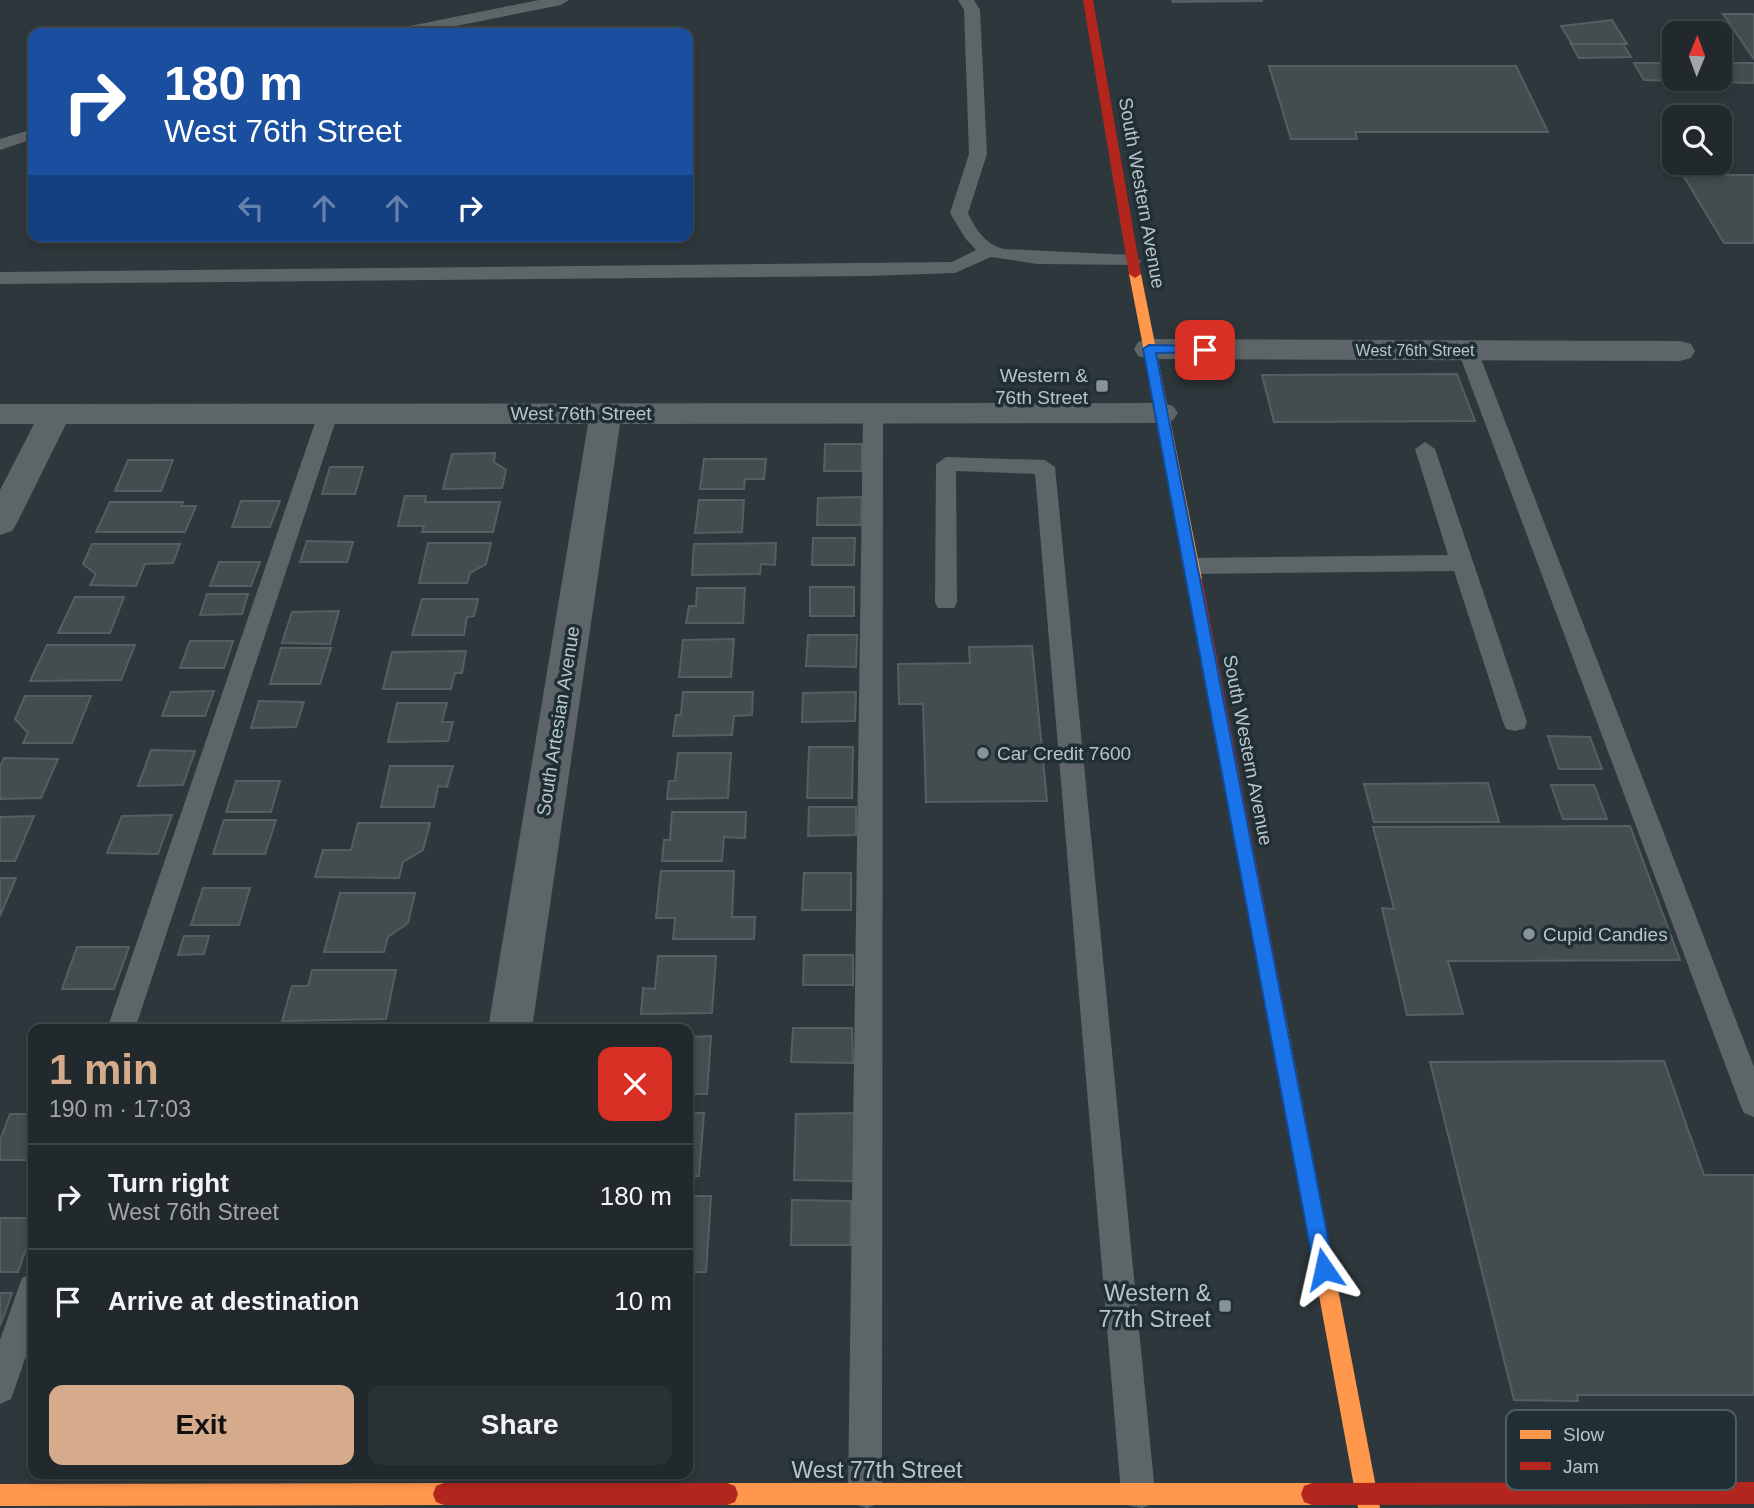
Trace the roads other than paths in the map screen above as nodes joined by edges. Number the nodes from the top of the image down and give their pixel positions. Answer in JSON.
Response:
{"nodes":[{"id":1,"x":561,"y":0,"type":"edge"},
{"id":2,"x":966,"y":0,"type":"edge"},
{"id":3,"x":1088,"y":0,"type":"edge"},
{"id":4,"x":424,"y":28,"type":"edge"},
{"id":5,"x":28,"y":136,"type":"edge"},
{"id":6,"x":0,"y":145,"type":"edge"},
{"id":7,"x":990,"y":251,"type":"junction"},
{"id":8,"x":1132,"y":261,"type":"junction"},
{"id":9,"x":0,"y":278,"type":"edge"},
{"id":10,"x":1149,"y":349,"type":"junction"},
{"id":11,"x":1468,"y":351,"type":"junction"},
{"id":12,"x":1680,"y":351,"type":"dead end"},
{"id":13,"x":606,"y":413,"type":"junction"},
{"id":14,"x":873,"y":413,"type":"junction"},
{"id":15,"x":1162,"y":413,"type":"junction"},
{"id":16,"x":0,"y":414,"type":"edge"},
{"id":17,"x":55,"y":414,"type":"junction"},
{"id":18,"x":328,"y":414,"type":"junction"},
{"id":19,"x":1424,"y":449,"type":"dead end"},
{"id":20,"x":0,"y":523,"type":"edge"},
{"id":21,"x":1462,"y":563,"type":"junction"},
{"id":22,"x":1193,"y":566,"type":"junction"},
{"id":23,"x":946,"y":602,"type":"dead end"},
{"id":24,"x":1515,"y":722,"type":"dead end"},
{"id":25,"x":123,"y":1024,"type":"edge"},
{"id":26,"x":511,"y":1024,"type":"edge"},
{"id":27,"x":1754,"y":1104,"type":"edge"},
{"id":28,"x":28,"y":1304,"type":"edge"},
{"id":29,"x":0,"y":1388,"type":"edge"},
{"id":30,"x":438,"y":1483,"type":"edge"},
{"id":31,"x":865,"y":1492,"type":"junction"},
{"id":32,"x":1138,"y":1493,"type":"junction"},
{"id":33,"x":1754,"y":1493,"type":"edge"},
{"id":34,"x":0,"y":1495,"type":"edge"},
{"id":35,"x":649,"y":1500,"type":"edge"},
{"id":36,"x":1367,"y":1501,"type":"edge"}],
"edges":[{"from":1,"to":4,"type":"lane"},
{"from":2,"to":7,"type":"lane"},
{"from":3,"to":8,"type":"main road","name":"South Western Avenue"},
{"from":5,"to":6,"type":"lane"},
{"from":7,"to":8,"type":"lane"},
{"from":7,"to":9,"type":"lane"},
{"from":8,"to":10,"type":"main road","name":"South Western Avenue"},
{"from":10,"to":11,"type":"street","name":"West 76th Street"},
{"from":10,"to":15,"type":"main road","name":"South Western Avenue"},
{"from":11,"to":12,"type":"street","name":"West 76th Street"},
{"from":11,"to":27,"type":"lane"},
{"from":13,"to":14,"type":"street","name":"West 76th Street"},
{"from":13,"to":18,"type":"street","name":"West 76th Street"},
{"from":13,"to":26,"type":"street","name":"South Artesian Avenue"},
{"from":14,"to":15,"type":"street","name":"West 76th Street"},
{"from":14,"to":31,"type":"lane"},
{"from":15,"to":22,"type":"main road","name":"South Western Avenue"},
{"from":16,"to":17,"type":"street","name":"West 76th Street"},
{"from":17,"to":18,"type":"street","name":"West 76th Street"},
{"from":17,"to":20,"type":"street"},
{"from":18,"to":25,"type":"lane"},
{"from":19,"to":21,"type":"lane"},
{"from":21,"to":22,"type":"lane"},
{"from":21,"to":24,"type":"lane"},
{"from":22,"to":36,"type":"main road","name":"South Western Avenue"},
{"from":23,"to":32,"type":"lane"},
{"from":28,"to":29,"type":"lane"},
{"from":30,"to":34,"type":"main road","name":"West 77th Street"},
{"from":30,"to":35,"type":"main road","name":"West 77th Street"},
{"from":31,"to":32,"type":"main road","name":"West 77th Street"},
{"from":31,"to":35,"type":"main road","name":"West 77th Street"},
{"from":32,"to":36,"type":"main road","name":"West 77th Street"},
{"from":33,"to":36,"type":"main road","name":"West 77th Street"}]}
